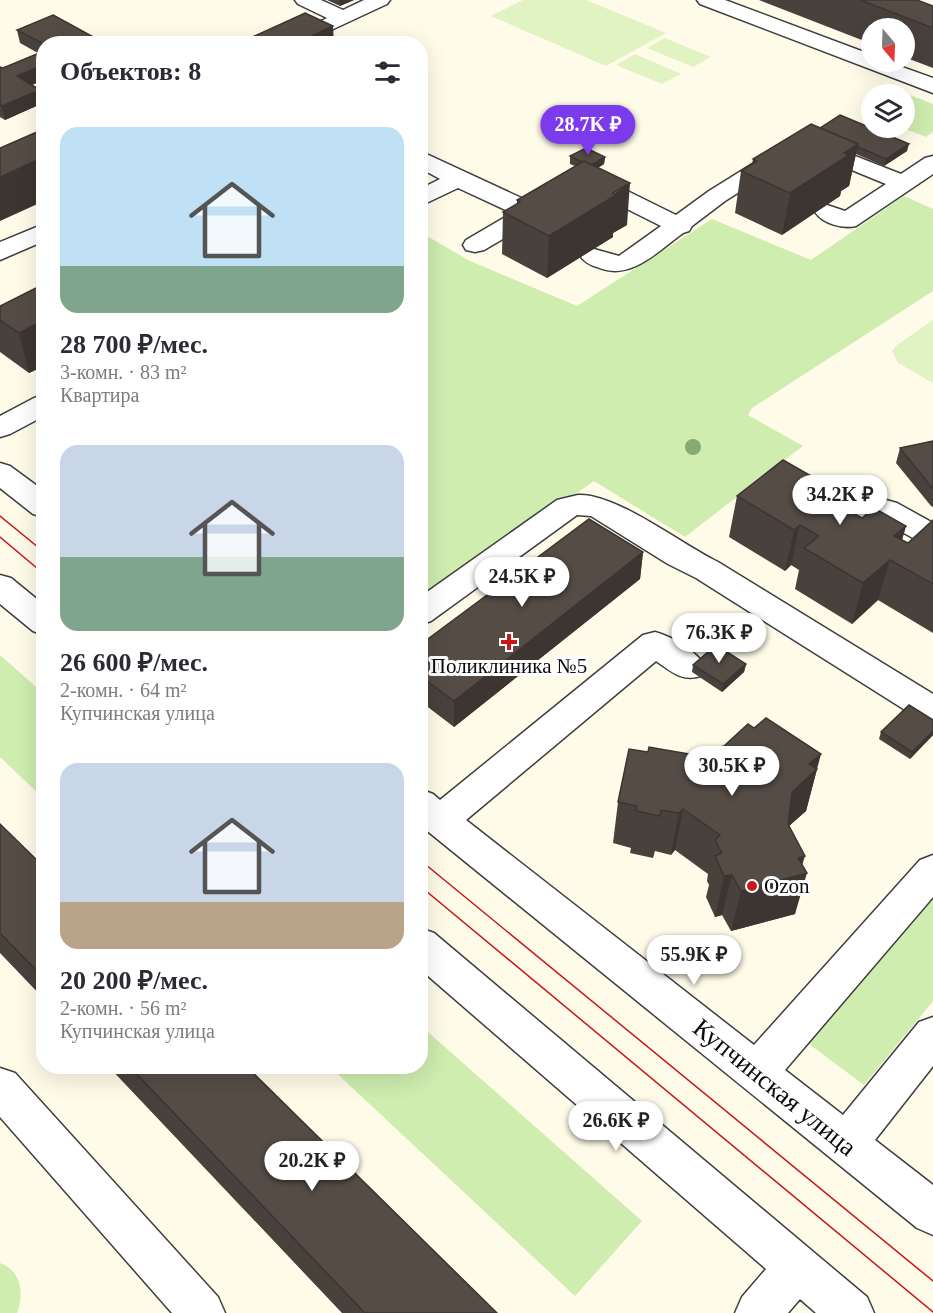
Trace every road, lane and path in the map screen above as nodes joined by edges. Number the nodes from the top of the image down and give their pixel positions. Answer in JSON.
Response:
{"nodes":[{"id":1,"x":305,"y":0,"type":"edge"},
{"id":2,"x":380,"y":0,"type":"edge"},
{"id":3,"x":707,"y":0,"type":"edge"},
{"id":4,"x":342,"y":17,"type":"junction"},
{"id":5,"x":314,"y":32,"type":"junction"},
{"id":6,"x":300,"y":36,"type":"edge"},
{"id":7,"x":329,"y":36,"type":"edge"},
{"id":8,"x":933,"y":86,"type":"edge"},
{"id":9,"x":428,"y":162,"type":"edge"},
{"id":10,"x":933,"y":163,"type":"edge"},
{"id":11,"x":457,"y":178,"type":"junction"},
{"id":12,"x":708,"y":178,"type":"dead end"},
{"id":13,"x":903,"y":183,"type":"junction"},
{"id":14,"x":730,"y":188,"type":"junction"},
{"id":15,"x":428,"y":194,"type":"edge"},
{"id":16,"x":531,"y":212,"type":"junction"},
{"id":17,"x":827,"y":212,"type":"edge"},
{"id":18,"x":680,"y":226,"type":"junction"},
{"id":19,"x":36,"y":235,"type":"edge"},
{"id":20,"x":475,"y":245,"type":"dead end"},
{"id":21,"x":0,"y":252,"type":"edge"},
{"id":22,"x":594,"y":257,"type":"edge"},
{"id":23,"x":36,"y":408,"type":"edge"},
{"id":24,"x":0,"y":428,"type":"edge"},
{"id":25,"x":0,"y":473,"type":"edge"},
{"id":26,"x":36,"y":501,"type":"edge"},
{"id":27,"x":886,"y":510,"type":"dead end"},
{"id":28,"x":933,"y":536,"type":"edge"},
{"id":29,"x":0,"y":586,"type":"edge"},
{"id":30,"x":428,"y":607,"type":"edge"},
{"id":31,"x":36,"y":616,"type":"edge"},
{"id":32,"x":689,"y":667,"type":"dead end"},
{"id":33,"x":933,"y":711,"type":"edge"},
{"id":34,"x":430,"y":812,"type":"edge"},
{"id":35,"x":933,"y":871,"type":"edge"},
{"id":36,"x":428,"y":952,"type":"edge"},
{"id":37,"x":933,"y":1035,"type":"edge"},
{"id":38,"x":757,"y":1072,"type":"junction"},
{"id":39,"x":0,"y":1087,"type":"edge"},
{"id":40,"x":846,"y":1144,"type":"junction"},
{"id":41,"x":933,"y":1213,"type":"edge"},
{"id":42,"x":797,"y":1267,"type":"junction"},
{"id":43,"x":202,"y":1313,"type":"edge"},
{"id":44,"x":758,"y":1313,"type":"edge"},
{"id":45,"x":851,"y":1313,"type":"edge"}],
"edges":[{"from":1,"to":4,"type":"street"},
{"from":2,"to":4,"type":"street"},
{"from":3,"to":8,"type":"street"},
{"from":4,"to":5,"type":"street"},
{"from":5,"to":6,"type":"street"},
{"from":5,"to":7,"type":"street"},
{"from":9,"to":11,"type":"street"},
{"from":10,"to":13,"type":"street"},
{"from":11,"to":15,"type":"street"},
{"from":11,"to":16,"type":"street"},
{"from":12,"to":14,"type":"street"},
{"from":13,"to":14,"type":"street"},
{"from":13,"to":17,"type":"street"},
{"from":14,"to":18,"type":"street"},
{"from":16,"to":18,"type":"street"},
{"from":16,"to":20,"type":"street"},
{"from":18,"to":22,"type":"street"},
{"from":19,"to":21,"type":"street"},
{"from":23,"to":24,"type":"street"},
{"from":25,"to":26,"type":"street"},
{"from":27,"to":28,"type":"street"},
{"from":29,"to":31,"type":"street"},
{"from":30,"to":33,"type":"street"},
{"from":32,"to":34,"type":"street"},
{"from":34,"to":38,"type":"street","name":"Купчинская улица"},
{"from":35,"to":38,"type":"street"},
{"from":36,"to":42,"type":"street"},
{"from":37,"to":40,"type":"street"},
{"from":38,"to":40,"type":"street","name":"Купчинская улица"},
{"from":39,"to":43,"type":"street"},
{"from":40,"to":41,"type":"street","name":"Купчинская улица"},
{"from":42,"to":44,"type":"street"},
{"from":42,"to":45,"type":"street"}]}
